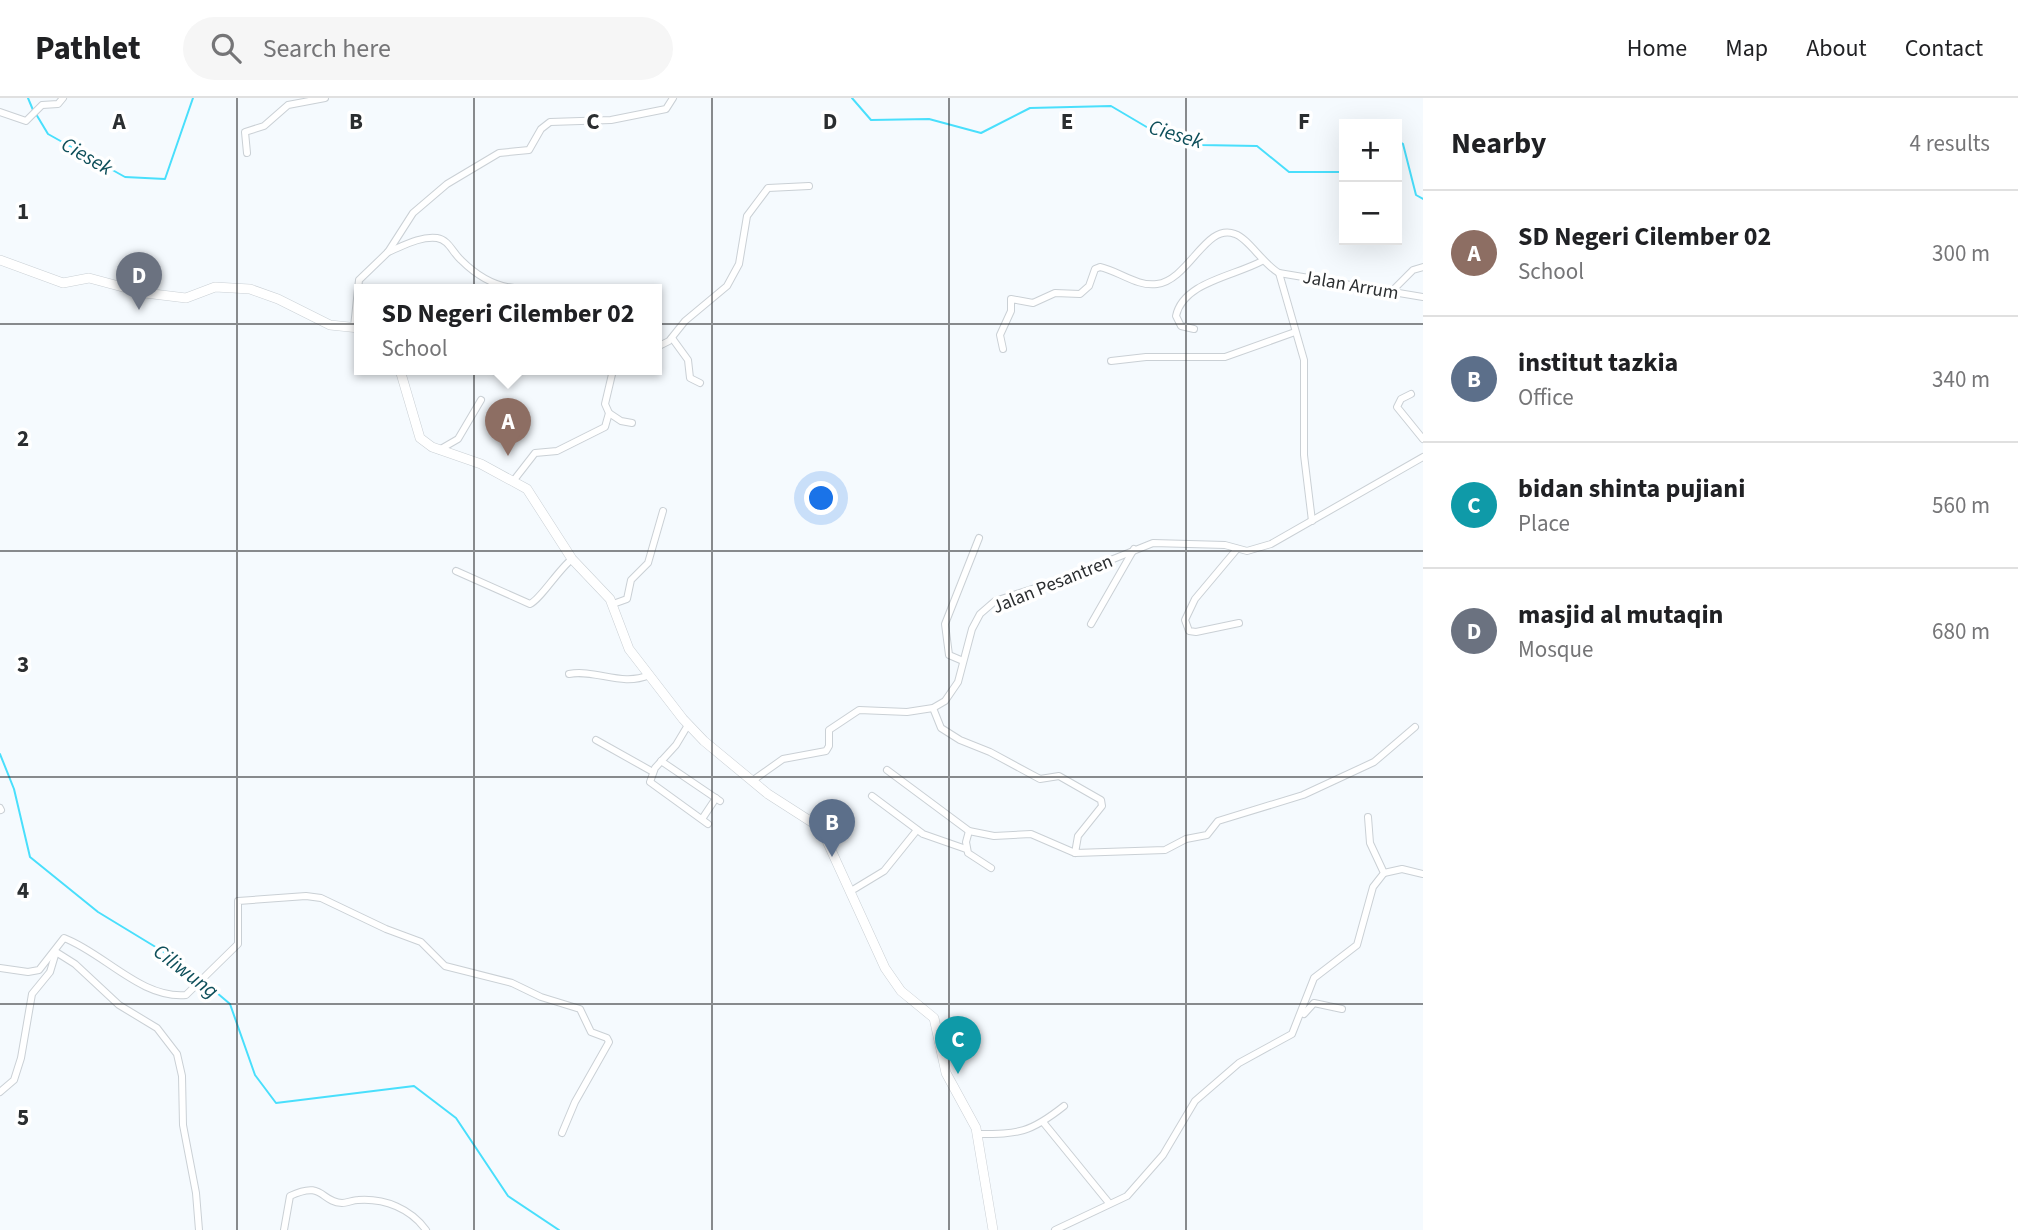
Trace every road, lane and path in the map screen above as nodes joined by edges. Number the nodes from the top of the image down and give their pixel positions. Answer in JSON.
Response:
{"nodes":[{"id":1,"x":63,"y":98,"type":"edge"},
{"id":2,"x":325,"y":98,"type":"edge"},
{"id":3,"x":673,"y":98,"type":"edge"},
{"id":4,"x":0,"y":112,"type":"edge"},
{"id":5,"x":247,"y":153,"type":"dead end"},
{"id":6,"x":809,"y":186,"type":"dead end"},
{"id":7,"x":388,"y":252,"type":"junction"},
{"id":8,"x":0,"y":260,"type":"edge"},
{"id":9,"x":1262,"y":261,"type":"junction"},
{"id":10,"x":1423,"y":267,"type":"edge"},
{"id":11,"x":1279,"y":273,"type":"junction"},
{"id":12,"x":357,"y":284,"type":"edge"},
{"id":13,"x":498,"y":284,"type":"edge"},
{"id":14,"x":1392,"y":291,"type":"junction"},
{"id":15,"x":1423,"y":296,"type":"edge"},
{"id":16,"x":354,"y":328,"type":"edge"},
{"id":17,"x":1194,"y":329,"type":"dead end"},
{"id":18,"x":1295,"y":332,"type":"junction"},
{"id":19,"x":672,"y":338,"type":"junction"},
{"id":20,"x":662,"y":344,"type":"edge"},
{"id":21,"x":1003,"y":349,"type":"dead end"},
{"id":22,"x":1111,"y":361,"type":"dead end"},
{"id":23,"x":401,"y":375,"type":"edge"},
{"id":24,"x":611,"y":375,"type":"edge"},
{"id":25,"x":700,"y":383,"type":"dead end"},
{"id":26,"x":1411,"y":394,"type":"dead end"},
{"id":27,"x":481,"y":400,"type":"dead end"},
{"id":28,"x":609,"y":414,"type":"junction"},
{"id":29,"x":632,"y":423,"type":"dead end"},
{"id":30,"x":1423,"y":439,"type":"edge"},
{"id":31,"x":439,"y":450,"type":"junction"},
{"id":32,"x":1423,"y":457,"type":"edge"},
{"id":33,"x":514,"y":480,"type":"junction"},
{"id":34,"x":663,"y":512,"type":"dead end"},
{"id":35,"x":1312,"y":520,"type":"junction"},
{"id":36,"x":979,"y":538,"type":"dead end"},
{"id":37,"x":1135,"y":549,"type":"junction"},
{"id":38,"x":1237,"y":549,"type":"junction"},
{"id":39,"x":572,"y":559,"type":"junction"},
{"id":40,"x":456,"y":571,"type":"dead end"},
{"id":41,"x":613,"y":604,"type":"junction"},
{"id":42,"x":1239,"y":623,"type":"dead end"},
{"id":43,"x":1091,"y":624,"type":"dead end"},
{"id":44,"x":963,"y":661,"type":"junction"},
{"id":45,"x":569,"y":674,"type":"dead end"},
{"id":46,"x":649,"y":675,"type":"junction"},
{"id":47,"x":933,"y":708,"type":"junction"},
{"id":48,"x":688,"y":724,"type":"junction"},
{"id":49,"x":1415,"y":727,"type":"dead end"},
{"id":50,"x":596,"y":740,"type":"dead end"},
{"id":51,"x":661,"y":761,"type":"junction"},
{"id":52,"x":887,"y":770,"type":"dead end"},
{"id":53,"x":653,"y":772,"type":"junction"},
{"id":54,"x":752,"y":781,"type":"junction"},
{"id":55,"x":872,"y":796,"type":"dead end"},
{"id":56,"x":1368,"y":817,"type":"dead end"},
{"id":57,"x":917,"y":830,"type":"junction"},
{"id":58,"x":969,"y":831,"type":"junction"},
{"id":59,"x":966,"y":849,"type":"junction"},
{"id":60,"x":1074,"y":853,"type":"junction"},
{"id":61,"x":991,"y":868,"type":"dead end"},
{"id":62,"x":1384,"y":873,"type":"junction"},
{"id":63,"x":1423,"y":874,"type":"edge"},
{"id":64,"x":851,"y":891,"type":"junction"},
{"id":65,"x":54,"y":953,"type":"junction"},
{"id":66,"x":0,"y":968,"type":"edge"},
{"id":67,"x":1342,"y":1009,"type":"dead end"},
{"id":68,"x":1300,"y":1017,"type":"junction"},
{"id":69,"x":0,"y":1092,"type":"edge"},
{"id":70,"x":1064,"y":1106,"type":"dead end"},
{"id":71,"x":1043,"y":1122,"type":"junction"},
{"id":72,"x":562,"y":1133,"type":"dead end"},
{"id":73,"x":977,"y":1133,"type":"junction"},
{"id":74,"x":1109,"y":1203,"type":"junction"},
{"id":75,"x":199,"y":1230,"type":"edge"},
{"id":76,"x":284,"y":1230,"type":"edge"},
{"id":77,"x":426,"y":1230,"type":"edge"},
{"id":78,"x":993,"y":1230,"type":"edge"},
{"id":79,"x":1055,"y":1230,"type":"edge"}],
"edges":[{"from":1,"to":4,"type":"street"},
{"from":2,"to":5,"type":"street"},
{"from":3,"to":7,"type":"street"},
{"from":6,"to":19,"type":"street"},
{"from":7,"to":12,"type":"street"},
{"from":7,"to":13,"type":"street"},
{"from":8,"to":16,"type":"street"},
{"from":9,"to":11,"type":"street"},
{"from":9,"to":17,"type":"street"},
{"from":9,"to":21,"type":"street"},
{"from":10,"to":14,"type":"street"},
{"from":11,"to":14,"type":"street","name":"Jalan Arrum"},
{"from":11,"to":18,"type":"street"},
{"from":14,"to":15,"type":"street","name":"Jalan Arrum"},
{"from":18,"to":22,"type":"street"},
{"from":18,"to":35,"type":"street"},
{"from":19,"to":20,"type":"street"},
{"from":19,"to":25,"type":"street"},
{"from":23,"to":31,"type":"street"},
{"from":24,"to":28,"type":"street"},
{"from":26,"to":30,"type":"street"},
{"from":27,"to":31,"type":"street"},
{"from":28,"to":29,"type":"street"},
{"from":28,"to":33,"type":"street"},
{"from":31,"to":33,"type":"street"},
{"from":32,"to":35,"type":"street","name":"Jalan Pesantren"},
{"from":33,"to":39,"type":"street"},
{"from":34,"to":41,"type":"street"},
{"from":35,"to":38,"type":"street","name":"Jalan Pesantren"},
{"from":36,"to":44,"type":"street"},
{"from":37,"to":38,"type":"street","name":"Jalan Pesantren"},
{"from":37,"to":43,"type":"street"},
{"from":37,"to":44,"type":"street","name":"Jalan Pesantren"},
{"from":38,"to":42,"type":"street"},
{"from":39,"to":40,"type":"street"},
{"from":39,"to":41,"type":"street"},
{"from":41,"to":46,"type":"street"},
{"from":44,"to":47,"type":"street","name":"Jalan Pesantren"},
{"from":45,"to":46,"type":"street"},
{"from":46,"to":48,"type":"street"},
{"from":47,"to":54,"type":"street"},
{"from":47,"to":60,"type":"street"},
{"from":48,"to":51,"type":"street"},
{"from":48,"to":54,"type":"street"},
{"from":49,"to":60,"type":"street"},
{"from":50,"to":53,"type":"street"},
{"from":51,"to":53,"type":"street"},
{"from":51,"to":53,"type":"street"},
{"from":52,"to":58,"type":"street"},
{"from":54,"to":64,"type":"street"},
{"from":55,"to":57,"type":"street"},
{"from":56,"to":62,"type":"street"},
{"from":57,"to":59,"type":"street"},
{"from":57,"to":64,"type":"street"},
{"from":58,"to":59,"type":"street"},
{"from":58,"to":60,"type":"street"},
{"from":59,"to":61,"type":"street"},
{"from":62,"to":63,"type":"street"},
{"from":62,"to":68,"type":"street"},
{"from":64,"to":73,"type":"street"},
{"from":65,"to":66,"type":"street"},
{"from":65,"to":69,"type":"street"},
{"from":65,"to":72,"type":"street"},
{"from":65,"to":75,"type":"street"},
{"from":67,"to":68,"type":"street"},
{"from":68,"to":74,"type":"street"},
{"from":70,"to":71,"type":"street"},
{"from":71,"to":73,"type":"street"},
{"from":71,"to":74,"type":"street"},
{"from":73,"to":78,"type":"street"},
{"from":74,"to":79,"type":"street"},
{"from":76,"to":77,"type":"street"}]}
